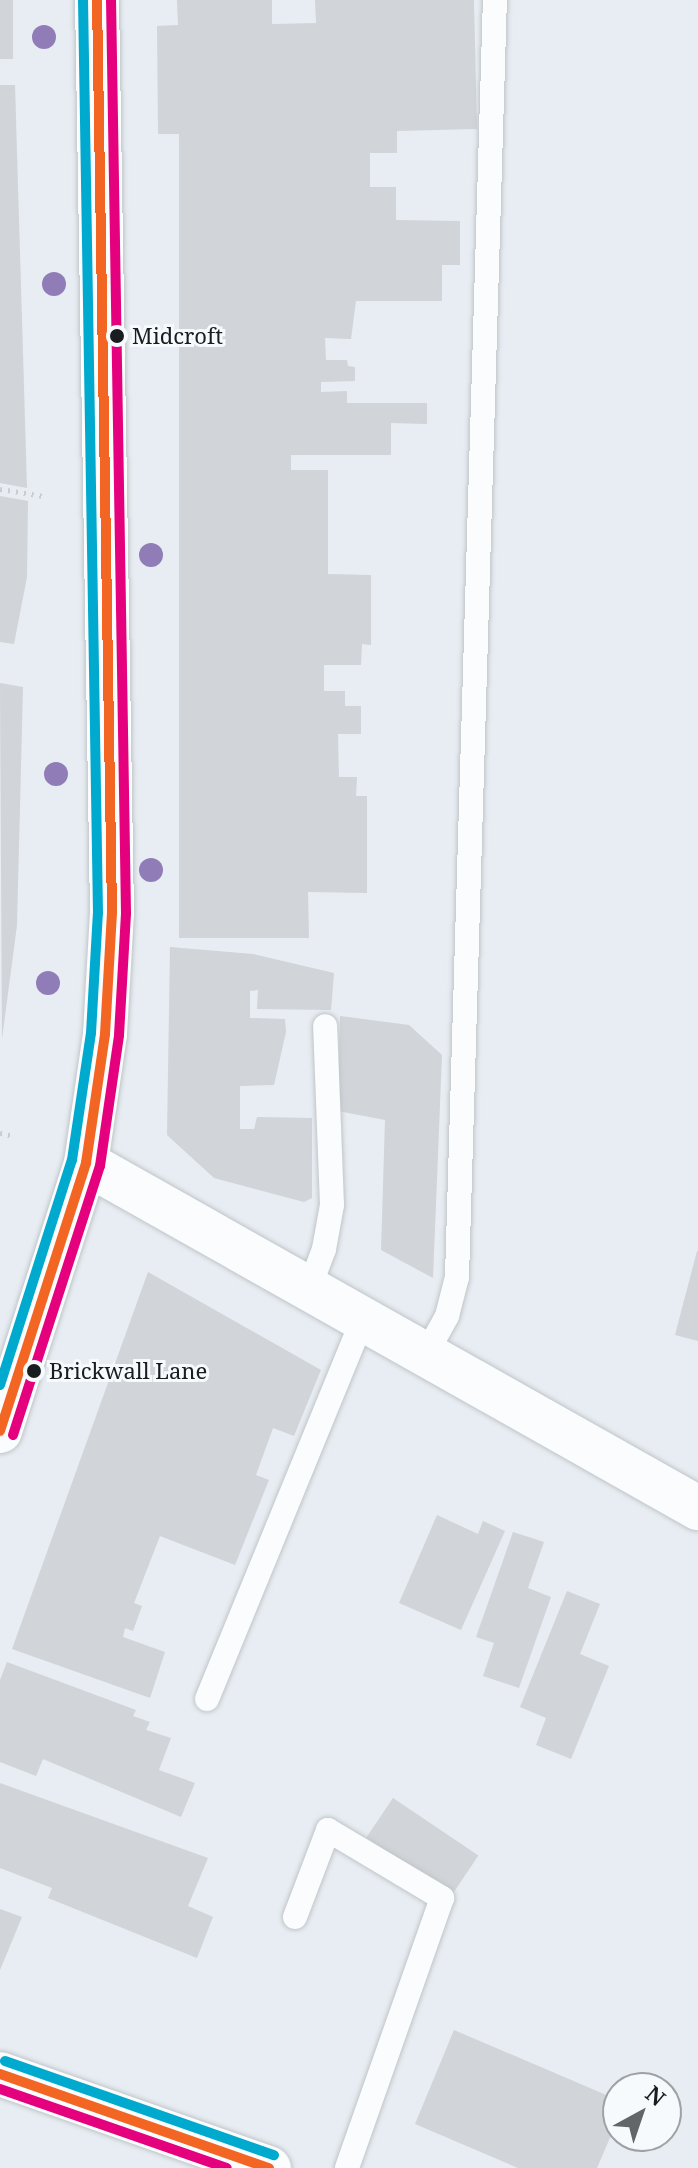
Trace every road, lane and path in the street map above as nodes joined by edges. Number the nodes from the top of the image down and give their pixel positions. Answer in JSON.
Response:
{"nodes":[{"id":1,"x":97,"y":0,"type":"edge"},
{"id":2,"x":495,"y":0,"type":"edge"},
{"id":3,"x":0,"y":489,"type":"edge"},
{"id":4,"x":43,"y":496,"type":"dead end"},
{"id":5,"x":325,"y":1026,"type":"dead end"},
{"id":6,"x":0,"y":1133,"type":"edge"},
{"id":7,"x":13,"y":1136,"type":"dead end"},
{"id":8,"x":86,"y":1163,"type":"junction"},
{"id":9,"x":309,"y":1289,"type":"junction"},
{"id":10,"x":363,"y":1319,"type":"junction"},
{"id":11,"x":12,"y":1354,"type":"edge"},
{"id":12,"x":425,"y":1356,"type":"junction"},
{"id":13,"x":0,"y":1431,"type":"edge"},
{"id":14,"x":698,"y":1508,"type":"edge"},
{"id":15,"x":207,"y":1699,"type":"dead end"},
{"id":16,"x":295,"y":1917,"type":"dead end"},
{"id":17,"x":10,"y":2081,"type":"edge"},
{"id":18,"x":269,"y":2168,"type":"edge"},
{"id":19,"x":347,"y":2168,"type":"edge"}],
"edges":[{"from":1,"to":8,"type":"main road"},
{"from":2,"to":12,"type":"lane"},
{"from":3,"to":4,"type":"path"},
{"from":5,"to":9,"type":"lane"},
{"from":6,"to":7,"type":"path"},
{"from":8,"to":9,"type":"main road"},
{"from":8,"to":11,"type":"main road"},
{"from":9,"to":10,"type":"main road"},
{"from":10,"to":12,"type":"main road"},
{"from":10,"to":15,"type":"lane"},
{"from":11,"to":13,"type":"main road"},
{"from":12,"to":14,"type":"main road"},
{"from":16,"to":19,"type":"lane"},
{"from":17,"to":18,"type":"main road"}]}
